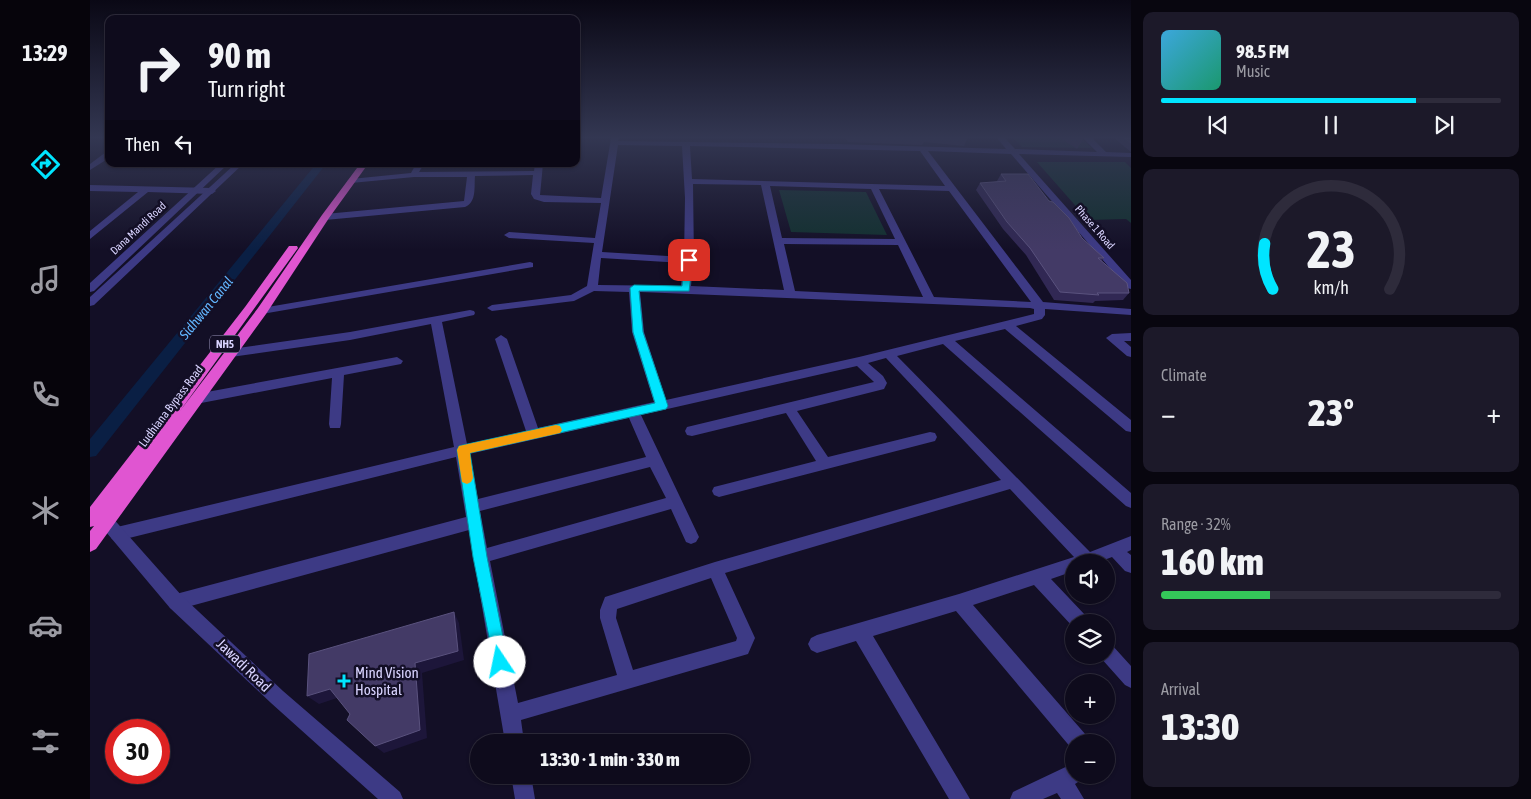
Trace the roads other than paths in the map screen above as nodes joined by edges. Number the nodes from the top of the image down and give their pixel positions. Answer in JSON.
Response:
{"nodes":[{"id":1,"x":212,"y":175,"type":"edge"},
{"id":2,"x":228,"y":175,"type":"edge"},
{"id":3,"x":346,"y":175,"type":"edge"},
{"id":4,"x":356,"y":175,"type":"edge"},
{"id":5,"x":411,"y":175,"type":"edge"},
{"id":6,"x":471,"y":175,"type":"edge"},
{"id":7,"x":537,"y":175,"type":"edge"},
{"id":8,"x":609,"y":175,"type":"edge"},
{"id":9,"x":689,"y":175,"type":"edge"},
{"id":10,"x":942,"y":175,"type":"edge"},
{"id":11,"x":1034,"y":175,"type":"edge"},
{"id":12,"x":352,"y":181,"type":"junction"},
{"id":13,"x":689,"y":181,"type":"junction"},
{"id":14,"x":765,"y":183,"type":"junction"},
{"id":15,"x":874,"y":187,"type":"junction"},
{"id":16,"x":90,"y":188,"type":"edge"},
{"id":17,"x":145,"y":190,"type":"junction"},
{"id":18,"x":196,"y":190,"type":"junction"},
{"id":19,"x":952,"y":190,"type":"junction"},
{"id":20,"x":212,"y":191,"type":"junction"},
{"id":21,"x":604,"y":202,"type":"junction"},
{"id":22,"x":325,"y":217,"type":"junction"},
{"id":23,"x":509,"y":235,"type":"dead end"},
{"id":24,"x":90,"y":236,"type":"edge"},
{"id":25,"x":599,"y":241,"type":"junction"},
{"id":26,"x":778,"y":241,"type":"junction"},
{"id":27,"x":901,"y":242,"type":"junction"},
{"id":28,"x":597,"y":255,"type":"junction"},
{"id":29,"x":689,"y":260,"type":"junction"},
{"id":30,"x":530,"y":265,"type":"dead end"},
{"id":31,"x":1131,"y":286,"type":"edge"},
{"id":32,"x":592,"y":288,"type":"junction"},
{"id":33,"x":634,"y":288,"type":"junction"},
{"id":34,"x":686,"y":288,"type":"junction"},
{"id":35,"x":90,"y":289,"type":"edge"},
{"id":36,"x":790,"y":293,"type":"junction"},
{"id":37,"x":930,"y":300,"type":"junction"},
{"id":38,"x":90,"y":303,"type":"edge"},
{"id":39,"x":1040,"y":305,"type":"junction"},
{"id":40,"x":492,"y":308,"type":"dead end"},
{"id":41,"x":262,"y":311,"type":"junction"},
{"id":42,"x":1131,"y":312,"type":"edge"},
{"id":43,"x":470,"y":313,"type":"dead end"},
{"id":44,"x":436,"y":321,"type":"junction"},
{"id":45,"x":1009,"y":326,"type":"junction"},
{"id":46,"x":1131,"y":337,"type":"edge"},
{"id":47,"x":501,"y":339,"type":"dead end"},
{"id":48,"x":946,"y":341,"type":"junction"},
{"id":49,"x":231,"y":353,"type":"junction"},
{"id":50,"x":888,"y":353,"type":"junction"},
{"id":51,"x":1131,"y":354,"type":"edge"},
{"id":52,"x":397,"y":361,"type":"dead end"},
{"id":53,"x":859,"y":361,"type":"junction"},
{"id":54,"x":338,"y":373,"type":"junction"},
{"id":55,"x":196,"y":399,"type":"junction"},
{"id":56,"x":662,"y":406,"type":"junction"},
{"id":57,"x":789,"y":408,"type":"junction"},
{"id":58,"x":633,"y":412,"type":"junction"},
{"id":59,"x":335,"y":424,"type":"dead end"},
{"id":60,"x":1131,"y":427,"type":"edge"},
{"id":61,"x":692,"y":431,"type":"dead end"},
{"id":62,"x":534,"y":434,"type":"junction"},
{"id":63,"x":930,"y":437,"type":"dead end"},
{"id":64,"x":463,"y":450,"type":"junction"},
{"id":65,"x":654,"y":461,"type":"junction"},
{"id":66,"x":825,"y":464,"type":"junction"},
{"id":67,"x":1013,"y":482,"type":"junction"},
{"id":68,"x":719,"y":492,"type":"dead end"},
{"id":69,"x":675,"y":502,"type":"junction"},
{"id":70,"x":1131,"y":502,"type":"edge"},
{"id":71,"x":473,"y":515,"type":"junction"},
{"id":72,"x":104,"y":525,"type":"edge"},
{"id":73,"x":691,"y":537,"type":"dead end"},
{"id":74,"x":1131,"y":543,"type":"edge"},
{"id":75,"x":90,"y":544,"type":"edge"},
{"id":76,"x":1114,"y":549,"type":"junction"},
{"id":77,"x":1073,"y":554,"type":"edge"},
{"id":78,"x":1101,"y":554,"type":"edge"},
{"id":79,"x":480,"y":557,"type":"junction"},
{"id":80,"x":1131,"y":566,"type":"edge"},
{"id":81,"x":1065,"y":567,"type":"edge"},
{"id":82,"x":715,"y":570,"type":"junction"},
{"id":83,"x":1037,"y":576,"type":"junction"},
{"id":84,"x":176,"y":602,"type":"junction"},
{"id":85,"x":959,"y":602,"type":"junction"},
{"id":86,"x":1073,"y":614,"type":"edge"},
{"id":87,"x":860,"y":631,"type":"junction"},
{"id":88,"x":817,"y":644,"type":"dead end"},
{"id":89,"x":1115,"y":662,"type":"edge"},
{"id":90,"x":1131,"y":679,"type":"edge"},
{"id":91,"x":628,"y":681,"type":"junction"},
{"id":92,"x":511,"y":714,"type":"junction"},
{"id":93,"x":514,"y":734,"type":"edge"},
{"id":94,"x":1072,"y":734,"type":"edge"},
{"id":95,"x":1065,"y":778,"type":"edge"},
{"id":96,"x":522,"y":784,"type":"edge"},
{"id":97,"x":1069,"y":784,"type":"edge"},
{"id":98,"x":393,"y":799,"type":"edge"},
{"id":99,"x":525,"y":799,"type":"edge"},
{"id":100,"x":960,"y":799,"type":"edge"},
{"id":101,"x":1020,"y":799,"type":"edge"},
{"id":102,"x":1074,"y":799,"type":"edge"}],
"edges":[{"from":1,"to":18,"type":"street","name":"Dana Mandi Road"},
{"from":2,"to":20,"type":"street"},
{"from":3,"to":72,"type":"highway","name":"Ludhiana Bypass Road","number":"NH5"},
{"from":4,"to":12,"type":"highway","name":"Ludhiana Bypass Road","number":"NH5"},
{"from":5,"to":12,"type":"street"},
{"from":6,"to":22,"type":"street"},
{"from":7,"to":21,"type":"street"},
{"from":8,"to":21,"type":"street"},
{"from":9,"to":13,"type":"street"},
{"from":10,"to":19,"type":"street"},
{"from":11,"to":31,"type":"street","name":"Phase 1 Road"},
{"from":12,"to":22,"type":"highway","name":"Ludhiana Bypass Road","number":"NH5"},
{"from":13,"to":14,"type":"street"},
{"from":13,"to":29,"type":"street"},
{"from":14,"to":15,"type":"street"},
{"from":14,"to":26,"type":"street"},
{"from":15,"to":19,"type":"street"},
{"from":15,"to":27,"type":"street"},
{"from":16,"to":17,"type":"street"},
{"from":17,"to":18,"type":"street"},
{"from":17,"to":24,"type":"street"},
{"from":18,"to":20,"type":"street"},
{"from":18,"to":35,"type":"street","name":"Dana Mandi Road"},
{"from":19,"to":39,"type":"street"},
{"from":20,"to":38,"type":"street"},
{"from":21,"to":25,"type":"street"},
{"from":22,"to":41,"type":"highway","name":"Ludhiana Bypass Road","number":"NH5"},
{"from":23,"to":25,"type":"street"},
{"from":25,"to":28,"type":"street"},
{"from":26,"to":27,"type":"street"},
{"from":26,"to":36,"type":"street"},
{"from":27,"to":37,"type":"street"},
{"from":28,"to":29,"type":"street"},
{"from":28,"to":32,"type":"street"},
{"from":29,"to":34,"type":"street"},
{"from":30,"to":41,"type":"street"},
{"from":32,"to":33,"type":"street"},
{"from":32,"to":40,"type":"street"},
{"from":33,"to":34,"type":"street"},
{"from":33,"to":56,"type":"street"},
{"from":34,"to":36,"type":"street"},
{"from":36,"to":37,"type":"street"},
{"from":37,"to":39,"type":"street"},
{"from":39,"to":42,"type":"street"},
{"from":39,"to":45,"type":"street"},
{"from":41,"to":49,"type":"highway","name":"Ludhiana Bypass Road","number":"NH5"},
{"from":43,"to":44,"type":"street"},
{"from":44,"to":49,"type":"street"},
{"from":44,"to":64,"type":"street"},
{"from":45,"to":48,"type":"street"},
{"from":45,"to":60,"type":"street"},
{"from":46,"to":51,"type":"street"},
{"from":47,"to":62,"type":"street"},
{"from":48,"to":50,"type":"street"},
{"from":48,"to":70,"type":"street"},
{"from":49,"to":55,"type":"highway","name":"Ludhiana Bypass Road","number":"NH5"},
{"from":50,"to":53,"type":"street"},
{"from":50,"to":67,"type":"street"},
{"from":52,"to":54,"type":"street"},
{"from":53,"to":56,"type":"street"},
{"from":53,"to":57,"type":"street"},
{"from":54,"to":55,"type":"street"},
{"from":54,"to":59,"type":"street"},
{"from":55,"to":72,"type":"highway","name":"Ludhiana Bypass Road","number":"NH5"},
{"from":56,"to":58,"type":"street"},
{"from":57,"to":61,"type":"street"},
{"from":57,"to":66,"type":"street"},
{"from":58,"to":62,"type":"street"},
{"from":58,"to":65,"type":"street"},
{"from":62,"to":64,"type":"street"},
{"from":63,"to":66,"type":"street"},
{"from":64,"to":71,"type":"street"},
{"from":64,"to":72,"type":"street"},
{"from":65,"to":69,"type":"street"},
{"from":65,"to":71,"type":"street"},
{"from":66,"to":68,"type":"street"},
{"from":67,"to":77,"type":"street"},
{"from":67,"to":82,"type":"street"},
{"from":69,"to":73,"type":"street"},
{"from":69,"to":79,"type":"street"},
{"from":71,"to":79,"type":"street"},
{"from":71,"to":84,"type":"street"},
{"from":72,"to":75,"type":"highway","name":"Ludhiana Bypass Road","number":"NH5"},
{"from":72,"to":84,"type":"street","name":"Jawadi Road"},
{"from":74,"to":76,"type":"street"},
{"from":76,"to":78,"type":"street"},
{"from":76,"to":80,"type":"street"},
{"from":79,"to":92,"type":"street"},
{"from":81,"to":83,"type":"street"},
{"from":82,"to":91,"type":"street"},
{"from":82,"to":91,"type":"street"},
{"from":83,"to":85,"type":"street"},
{"from":83,"to":86,"type":"street"},
{"from":84,"to":98,"type":"street","name":"Jawadi Road"},
{"from":85,"to":87,"type":"street"},
{"from":85,"to":94,"type":"street"},
{"from":87,"to":88,"type":"street"},
{"from":87,"to":100,"type":"street"},
{"from":89,"to":90,"type":"street"},
{"from":91,"to":92,"type":"street"},
{"from":92,"to":93,"type":"street"},
{"from":95,"to":101,"type":"street"},
{"from":96,"to":99,"type":"street"},
{"from":97,"to":102,"type":"street"}]}
